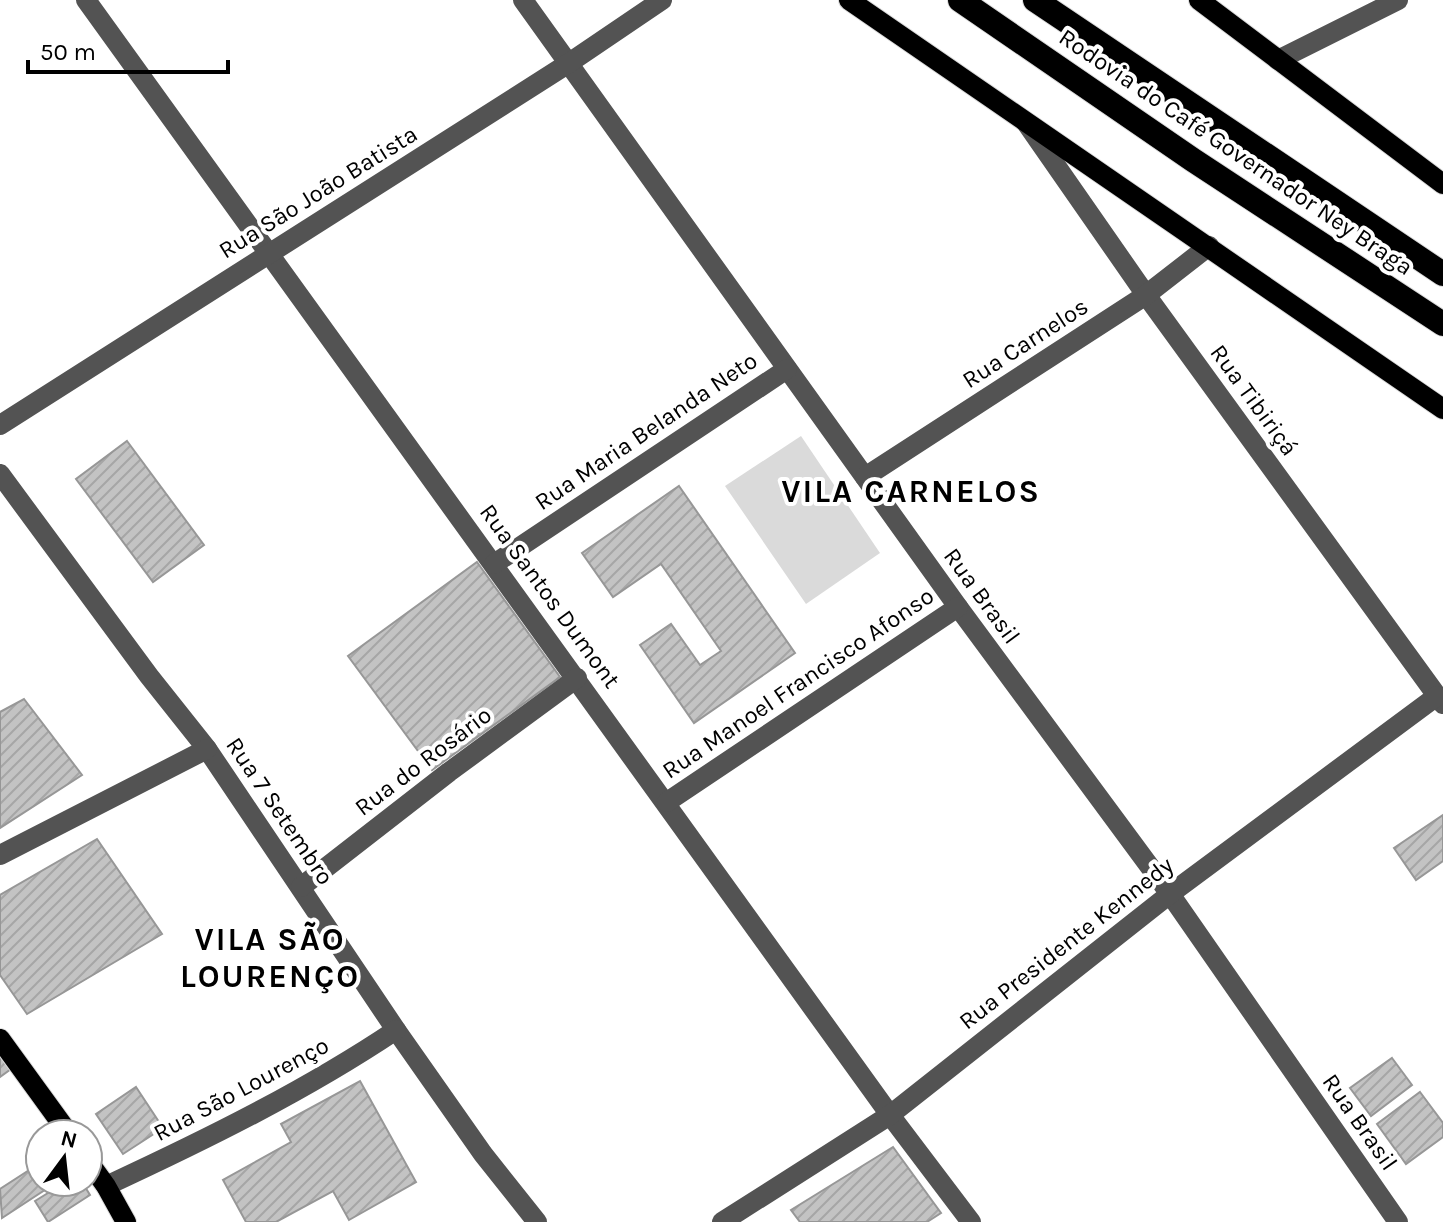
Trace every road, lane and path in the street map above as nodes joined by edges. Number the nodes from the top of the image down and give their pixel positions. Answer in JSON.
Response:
{"nodes":[{"id":1,"x":86,"y":0,"type":"edge"},
{"id":2,"x":523,"y":0,"type":"edge"},
{"id":3,"x":662,"y":0,"type":"edge"},
{"id":4,"x":849,"y":0,"type":"edge"},
{"id":5,"x":960,"y":0,"type":"edge"},
{"id":6,"x":1035,"y":0,"type":"edge"},
{"id":7,"x":1199,"y":0,"type":"edge"},
{"id":8,"x":1398,"y":0,"type":"edge"},
{"id":9,"x":1278,"y":60,"type":"junction"},
{"id":10,"x":569,"y":63,"type":"junction"},
{"id":11,"x":1027,"y":124,"type":"junction"},
{"id":12,"x":1443,"y":184,"type":"edge"},
{"id":13,"x":1209,"y":246,"type":"junction"},
{"id":14,"x":270,"y":253,"type":"junction"},
{"id":15,"x":1443,"y":274,"type":"edge"},
{"id":16,"x":1146,"y":295,"type":"junction"},
{"id":17,"x":1443,"y":324,"type":"edge"},
{"id":18,"x":787,"y":369,"type":"junction"},
{"id":19,"x":1443,"y":409,"type":"edge"},
{"id":20,"x":0,"y":425,"type":"edge"},
{"id":21,"x":0,"y":474,"type":"edge"},
{"id":22,"x":865,"y":477,"type":"junction"},
{"id":23,"x":494,"y":564,"type":"junction"},
{"id":24,"x":958,"y":607,"type":"junction"},
{"id":25,"x":577,"y":678,"type":"junction"},
{"id":26,"x":1440,"y":700,"type":"edge"},
{"id":27,"x":207,"y":749,"type":"junction"},
{"id":28,"x":667,"y":802,"type":"junction"},
{"id":29,"x":0,"y":855,"type":"edge"},
{"id":30,"x":301,"y":887,"type":"junction"},
{"id":31,"x":1170,"y":894,"type":"junction"},
{"id":32,"x":396,"y":1030,"type":"junction"},
{"id":33,"x":0,"y":1039,"type":"edge"},
{"id":34,"x":890,"y":1115,"type":"junction"},
{"id":35,"x":57,"y":1118,"type":"edge"},
{"id":36,"x":104,"y":1183,"type":"edge"},
{"id":37,"x":106,"y":1186,"type":"junction"},
{"id":38,"x":126,"y":1222,"type":"edge"},
{"id":39,"x":537,"y":1222,"type":"edge"},
{"id":40,"x":722,"y":1222,"type":"edge"},
{"id":41,"x":971,"y":1222,"type":"edge"},
{"id":42,"x":1398,"y":1222,"type":"edge"}],
"edges":[{"from":1,"to":14,"type":"street","name":"Rua Santos Dumont"},
{"from":2,"to":10,"type":"street","name":"Rua Brasil"},
{"from":3,"to":10,"type":"street","name":"Rua São João Batista"},
{"from":4,"to":11,"type":"main road"},
{"from":5,"to":17,"type":"highway","name":"Rodovia do Café Governador Ney Braga"},
{"from":6,"to":15,"type":"highway","name":"Rodovia do Café Governador Ney Braga"},
{"from":7,"to":9,"type":"main road"},
{"from":8,"to":9,"type":"street"},
{"from":9,"to":12,"type":"main road"},
{"from":10,"to":14,"type":"street","name":"Rua São João Batista"},
{"from":10,"to":18,"type":"street","name":"Rua Brasil"},
{"from":11,"to":13,"type":"main road"},
{"from":11,"to":16,"type":"street","name":"Rua Tibiriçá"},
{"from":13,"to":16,"type":"street","name":"Rua Carnelos"},
{"from":13,"to":19,"type":"main road"},
{"from":14,"to":20,"type":"street","name":"Rua São João Batista"},
{"from":14,"to":23,"type":"street","name":"Rua Santos Dumont"},
{"from":16,"to":22,"type":"street","name":"Rua Carnelos"},
{"from":16,"to":26,"type":"street","name":"Rua Tibiriçá"},
{"from":18,"to":22,"type":"street","name":"Rua Brasil"},
{"from":18,"to":23,"type":"street","name":"Rua Maria Belanda Neto"},
{"from":21,"to":27,"type":"street","name":"Rua 7 Setembro"},
{"from":22,"to":24,"type":"street","name":"Rua Brasil"},
{"from":23,"to":25,"type":"street","name":"Rua Santos Dumont"},
{"from":24,"to":28,"type":"street","name":"Rua Manoel Francisco Afonso"},
{"from":24,"to":31,"type":"street","name":"Rua Brasil"},
{"from":25,"to":28,"type":"street","name":"Rua Santos Dumont"},
{"from":25,"to":30,"type":"street","name":"Rua do Rosário"},
{"from":26,"to":31,"type":"street","name":"Rua Presidente Kennedy"},
{"from":27,"to":29,"type":"street"},
{"from":27,"to":30,"type":"street","name":"Rua 7 Setembro"},
{"from":28,"to":34,"type":"street","name":"Rua Santos Dumont"},
{"from":30,"to":32,"type":"street","name":"Rua 7 Setembro"},
{"from":31,"to":34,"type":"street","name":"Rua Presidente Kennedy"},
{"from":31,"to":42,"type":"street","name":"Rua Brasil"},
{"from":32,"to":37,"type":"street","name":"Rua São Lourenço"},
{"from":32,"to":39,"type":"street","name":"Rua 7 Setembro"},
{"from":33,"to":35,"type":"main road"},
{"from":34,"to":40,"type":"street","name":"Rua Presidente Kennedy"},
{"from":34,"to":41,"type":"street","name":"Rua Santos Dumont"},
{"from":36,"to":37,"type":"main road"},
{"from":37,"to":38,"type":"main road"}]}
